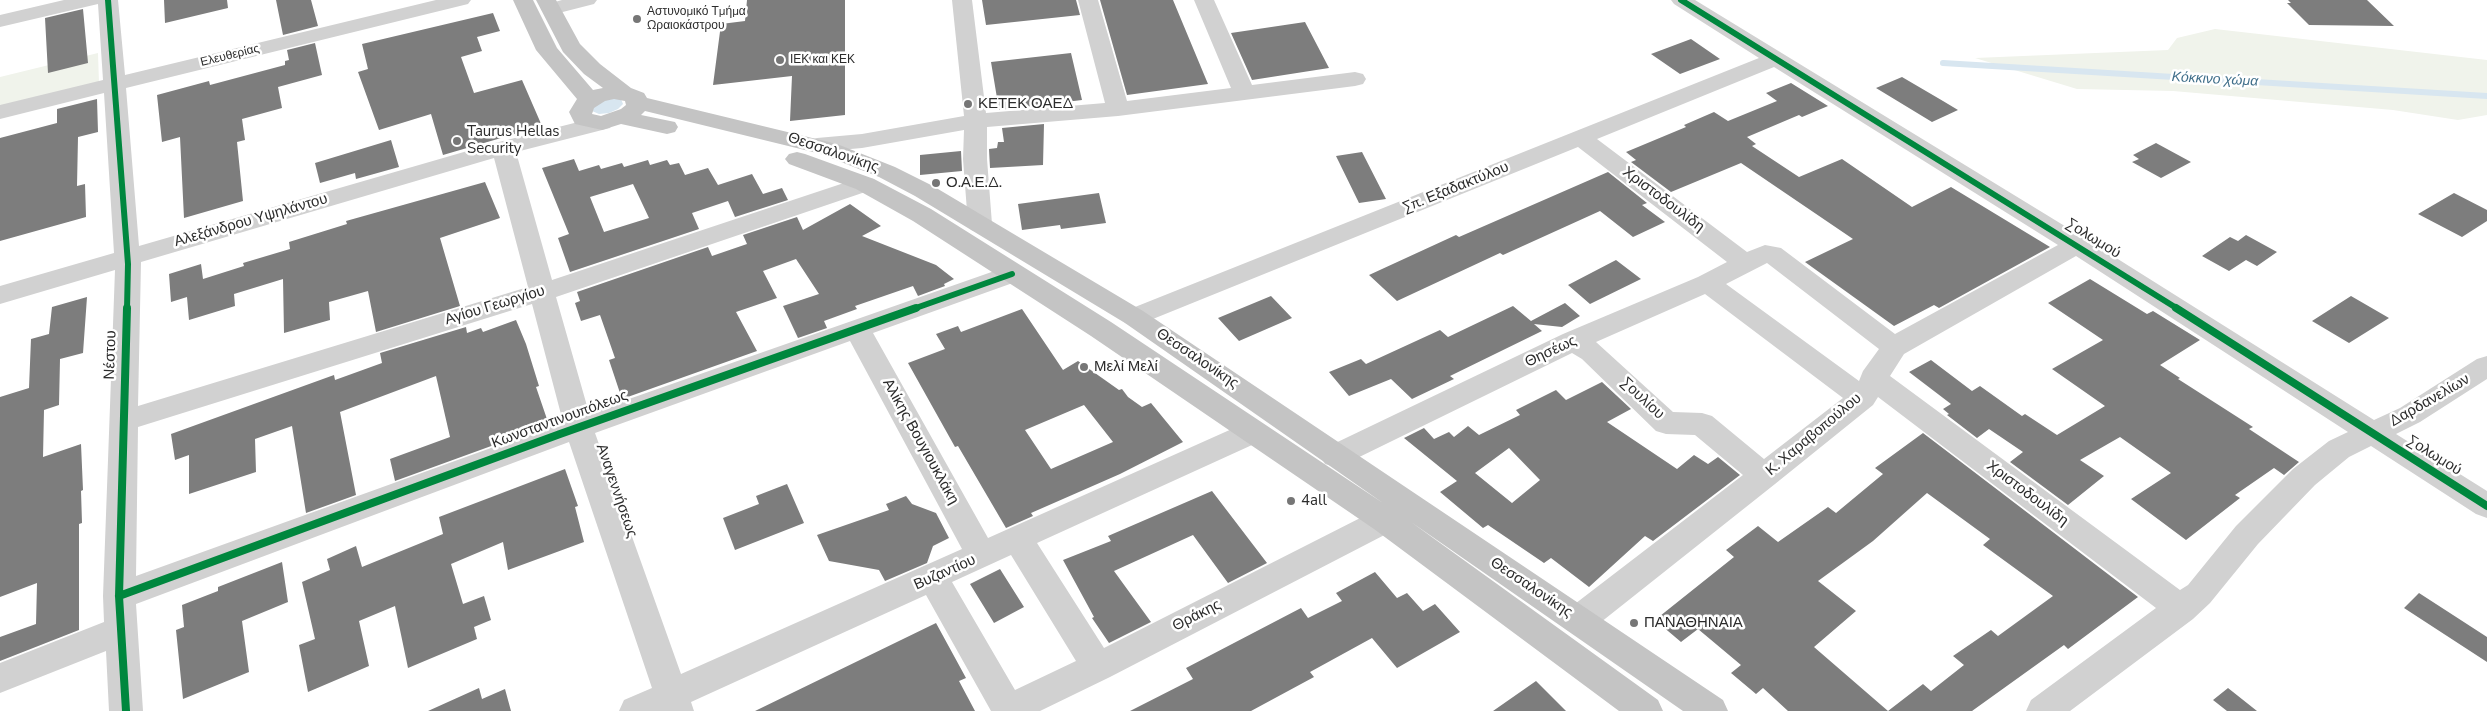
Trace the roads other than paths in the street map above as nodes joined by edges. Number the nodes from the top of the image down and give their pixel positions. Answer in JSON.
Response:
{"nodes":[{"id":1,"x":91,"y":0,"type":"edge"},
{"id":2,"x":108,"y":0,"type":"edge"},
{"id":3,"x":461,"y":0,"type":"edge"},
{"id":4,"x":523,"y":0,"type":"edge"},
{"id":5,"x":586,"y":0,"type":"edge"},
{"id":6,"x":962,"y":0,"type":"edge"},
{"id":7,"x":1088,"y":0,"type":"edge"},
{"id":8,"x":1204,"y":0,"type":"edge"},
{"id":9,"x":1681,"y":0,"type":"edge"},
{"id":10,"x":548,"y":5,"type":"edge"},
{"id":11,"x":0,"y":21,"type":"edge"},
{"id":12,"x":1778,"y":58,"type":"junction"},
{"id":13,"x":1355,"y":78,"type":"dead end"},
{"id":14,"x":113,"y":84,"type":"junction"},
{"id":15,"x":1244,"y":93,"type":"junction"},
{"id":16,"x":585,"y":107,"type":"junction"},
{"id":17,"x":621,"y":109,"type":"junction"},
{"id":18,"x":1118,"y":109,"type":"junction"},
{"id":19,"x":0,"y":112,"type":"edge"},
{"id":20,"x":976,"y":121,"type":"junction"},
{"id":21,"x":1581,"y":138,"type":"junction"},
{"id":22,"x":817,"y":146,"type":"junction"},
{"id":23,"x":503,"y":148,"type":"junction"},
{"id":24,"x":865,"y":184,"type":"junction"},
{"id":25,"x":980,"y":224,"type":"junction"},
{"id":26,"x":2077,"y":245,"type":"junction"},
{"id":27,"x":127,"y":256,"type":"junction"},
{"id":28,"x":1757,"y":258,"type":"junction"},
{"id":29,"x":1012,"y":274,"type":"junction"},
{"id":30,"x":1708,"y":283,"type":"junction"},
{"id":31,"x":542,"y":292,"type":"junction"},
{"id":32,"x":0,"y":295,"type":"edge"},
{"id":33,"x":1134,"y":317,"type":"junction"},
{"id":34,"x":857,"y":329,"type":"junction"},
{"id":35,"x":1573,"y":341,"type":"junction"},
{"id":36,"x":1894,"y":347,"type":"junction"},
{"id":37,"x":2487,"y":366,"type":"edge"},
{"id":38,"x":1868,"y":388,"type":"junction"},
{"id":39,"x":123,"y":421,"type":"junction"},
{"id":40,"x":579,"y":428,"type":"junction"},
{"id":41,"x":1253,"y":432,"type":"junction"},
{"id":42,"x":2372,"y":432,"type":"junction"},
{"id":43,"x":1335,"y":456,"type":"junction"},
{"id":44,"x":1764,"y":476,"type":"junction"},
{"id":45,"x":2487,"y":506,"type":"edge"},
{"id":46,"x":1385,"y":520,"type":"junction"},
{"id":47,"x":1018,"y":539,"type":"junction"},
{"id":48,"x":982,"y":556,"type":"junction"},
{"id":49,"x":934,"y":578,"type":"junction"},
{"id":50,"x":119,"y":596,"type":"junction"},
{"id":51,"x":2182,"y":609,"type":"junction"},
{"id":52,"x":1579,"y":620,"type":"junction"},
{"id":53,"x":122,"y":630,"type":"junction"},
{"id":54,"x":1098,"y":667,"type":"junction"},
{"id":55,"x":0,"y":678,"type":"edge"},
{"id":56,"x":674,"y":703,"type":"edge"},
{"id":57,"x":1009,"y":710,"type":"edge"},
{"id":58,"x":126,"y":711,"type":"edge"},
{"id":59,"x":636,"y":711,"type":"edge"},
{"id":60,"x":1646,"y":711,"type":"edge"},
{"id":61,"x":1711,"y":711,"type":"edge"},
{"id":62,"x":2042,"y":711,"type":"edge"}],
"edges":[{"from":1,"to":11,"type":"street"},
{"from":2,"to":14,"type":"street","name":"Νέστου"},
{"from":3,"to":14,"type":"street","name":"Ελευθερίας"},
{"from":4,"to":16,"type":"main road"},
{"from":5,"to":10,"type":"street"},
{"from":6,"to":20,"type":"street"},
{"from":7,"to":18,"type":"street"},
{"from":8,"to":15,"type":"street"},
{"from":9,"to":12,"type":"street","name":"Σολωμού"},
{"from":10,"to":17,"type":"main road","name":"Θεσσαλονίκης"},
{"from":12,"to":21,"type":"street","name":"Σπ. Εξαδακτύλου"},
{"from":12,"to":26,"type":"street","name":"Σολωμού"},
{"from":13,"to":15,"type":"street"},
{"from":14,"to":19,"type":"street","name":"Ελευθερίας"},
{"from":14,"to":27,"type":"street","name":"Νέστου"},
{"from":15,"to":18,"type":"street"},
{"from":16,"to":17,"type":"main road"},
{"from":16,"to":17,"type":"main road"},
{"from":16,"to":23,"type":"street"},
{"from":17,"to":22,"type":"main road","name":"Θεσσαλονίκης"},
{"from":17,"to":23,"type":"street"},
{"from":17,"to":24,"type":"main road","name":"Θεσσαλονίκης"},
{"from":18,"to":20,"type":"street"},
{"from":20,"to":22,"type":"street"},
{"from":20,"to":25,"type":"street"},
{"from":21,"to":28,"type":"street","name":"Χριστοδουλίδη"},
{"from":21,"to":33,"type":"street","name":"Σπ. Εξαδακτύλου"},
{"from":22,"to":25,"type":"main road","name":"Θεσσαλονίκης"},
{"from":23,"to":27,"type":"street","name":"Αλεξάνδρου Υψηλάντου"},
{"from":23,"to":31,"type":"street","name":"Αναγεννήσεως"},
{"from":24,"to":29,"type":"main road","name":"Θεσσαλονίκης"},
{"from":24,"to":31,"type":"street","name":"Αγίου Γεωργίου"},
{"from":25,"to":33,"type":"main road","name":"Θεσσαλονίκης"},
{"from":26,"to":36,"type":"street","name":"Κ. Χαραβοπούλου"},
{"from":26,"to":42,"type":"street","name":"Σολωμού"},
{"from":27,"to":32,"type":"street","name":"Αλεξάνδρου Υψηλάντου"},
{"from":27,"to":39,"type":"street","name":"Νέστου"},
{"from":28,"to":30,"type":"street","name":"Θησέως"},
{"from":28,"to":36,"type":"street","name":"Χριστοδουλίδη"},
{"from":29,"to":34,"type":"street","name":"Κωνσταντινουπόλεως"},
{"from":29,"to":41,"type":"main road","name":"Θεσσαλονίκης"},
{"from":30,"to":35,"type":"street","name":"Θησέως"},
{"from":30,"to":38,"type":"street","name":"Χριστοδουλίδη"},
{"from":31,"to":39,"type":"street","name":"Αγίου Γεωργίου"},
{"from":31,"to":40,"type":"street","name":"Αναγεννήσεως"},
{"from":33,"to":43,"type":"main road","name":"Θεσσαλονίκης"},
{"from":34,"to":40,"type":"street","name":"Κωνσταντινουπόλεως"},
{"from":34,"to":48,"type":"street","name":"Αλίκης Βουγιουκλάκη"},
{"from":35,"to":43,"type":"street","name":"Θησέως"},
{"from":35,"to":44,"type":"street","name":"Σουλίου"},
{"from":36,"to":38,"type":"street","name":"Κ. Χαραβοπούλου"},
{"from":37,"to":42,"type":"street","name":"Δαρδανελίων"},
{"from":38,"to":44,"type":"street","name":"Κ. Χαραβοπούλου"},
{"from":38,"to":51,"type":"street","name":"Χριστοδουλίδη"},
{"from":39,"to":50,"type":"street","name":"Νέστου"},
{"from":40,"to":50,"type":"street","name":"Κωνσταντινουπόλεως"},
{"from":40,"to":56,"type":"street","name":"Αναγεννήσεως"},
{"from":41,"to":46,"type":"main road","name":"Θεσσαλονίκης"},
{"from":41,"to":47,"type":"street","name":"Βυζαντίου"},
{"from":42,"to":45,"type":"street","name":"Σολωμού"},
{"from":42,"to":51,"type":"street","name":"Δαρδανελίων"},
{"from":43,"to":52,"type":"main road","name":"Θεσσαλονίκης"},
{"from":44,"to":52,"type":"street","name":"Κ. Χαραβοπούλου"},
{"from":46,"to":54,"type":"street","name":"Θράκης"},
{"from":46,"to":60,"type":"main road","name":"Θεσσαλονίκης"},
{"from":47,"to":48,"type":"street","name":"Βυζαντίου"},
{"from":47,"to":54,"type":"street"},
{"from":48,"to":49,"type":"street","name":"Βυζαντίου"},
{"from":49,"to":56,"type":"street","name":"Βυζαντίου"},
{"from":49,"to":57,"type":"street"},
{"from":50,"to":53,"type":"street","name":"Νέστου"},
{"from":51,"to":62,"type":"street","name":"Δαρδανελίων"},
{"from":52,"to":61,"type":"main road","name":"Θεσσαλονίκης"},
{"from":53,"to":55,"type":"street"},
{"from":53,"to":58,"type":"street","name":"Νέστου"},
{"from":54,"to":57,"type":"street","name":"Θράκης"},
{"from":56,"to":59,"type":"street","name":"Βυζαντίου"}]}
